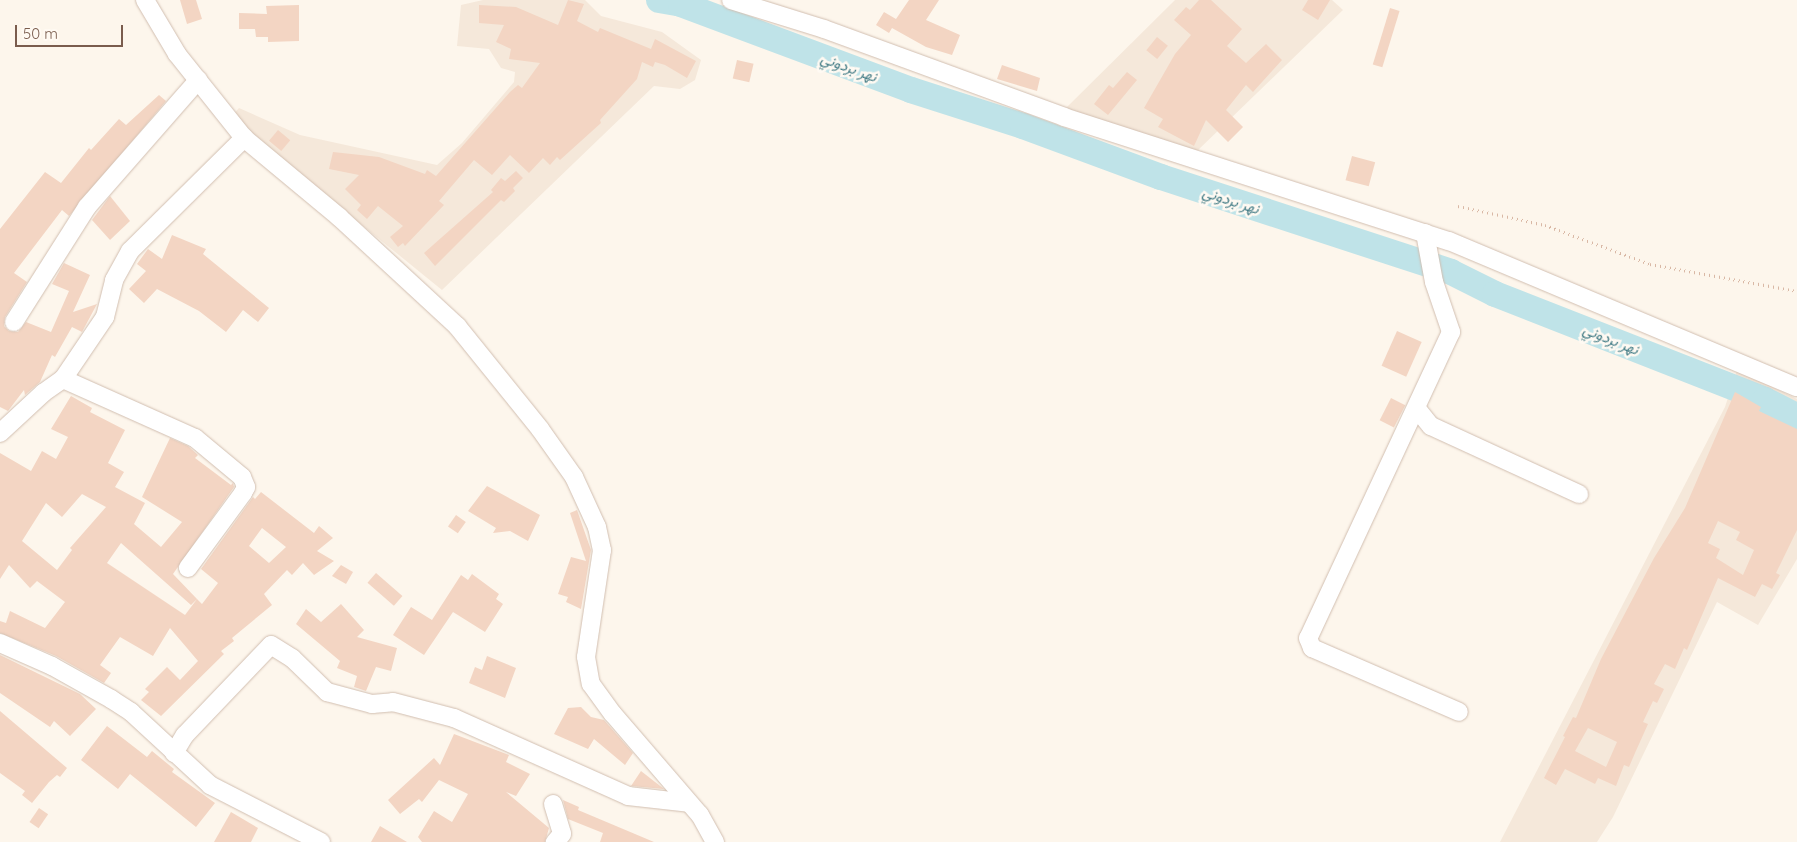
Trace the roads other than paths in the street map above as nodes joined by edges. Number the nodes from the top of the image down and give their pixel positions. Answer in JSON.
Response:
{"nodes":[{"id":1,"x":144,"y":0,"type":"edge"},
{"id":2,"x":731,"y":0,"type":"edge"},
{"id":3,"x":198,"y":80,"type":"junction"},
{"id":4,"x":244,"y":138,"type":"junction"},
{"id":5,"x":1426,"y":240,"type":"junction"},
{"id":6,"x":14,"y":322,"type":"dead end"},
{"id":7,"x":63,"y":379,"type":"junction"},
{"id":8,"x":1797,"y":387,"type":"edge"},
{"id":9,"x":1417,"y":409,"type":"junction"},
{"id":10,"x":0,"y":433,"type":"edge"},
{"id":11,"x":1579,"y":494,"type":"dead end"},
{"id":12,"x":188,"y":568,"type":"dead end"},
{"id":13,"x":0,"y":643,"type":"edge"},
{"id":14,"x":1459,"y":712,"type":"dead end"},
{"id":15,"x":174,"y":753,"type":"junction"},
{"id":16,"x":689,"y":803,"type":"junction"},
{"id":17,"x":553,"y":804,"type":"dead end"},
{"id":18,"x":320,"y":842,"type":"edge"},
{"id":19,"x":554,"y":842,"type":"edge"},
{"id":20,"x":714,"y":842,"type":"edge"}],
"edges":[{"from":1,"to":3,"type":"street"},
{"from":2,"to":5,"type":"street"},
{"from":3,"to":4,"type":"street"},
{"from":3,"to":6,"type":"street"},
{"from":4,"to":7,"type":"street"},
{"from":4,"to":16,"type":"street"},
{"from":5,"to":8,"type":"street"},
{"from":5,"to":9,"type":"street"},
{"from":7,"to":10,"type":"street"},
{"from":7,"to":12,"type":"street"},
{"from":9,"to":11,"type":"street"},
{"from":9,"to":14,"type":"street"},
{"from":13,"to":15,"type":"street"},
{"from":15,"to":16,"type":"street"},
{"from":15,"to":18,"type":"street"},
{"from":16,"to":20,"type":"street"},
{"from":17,"to":19,"type":"street"}]}
